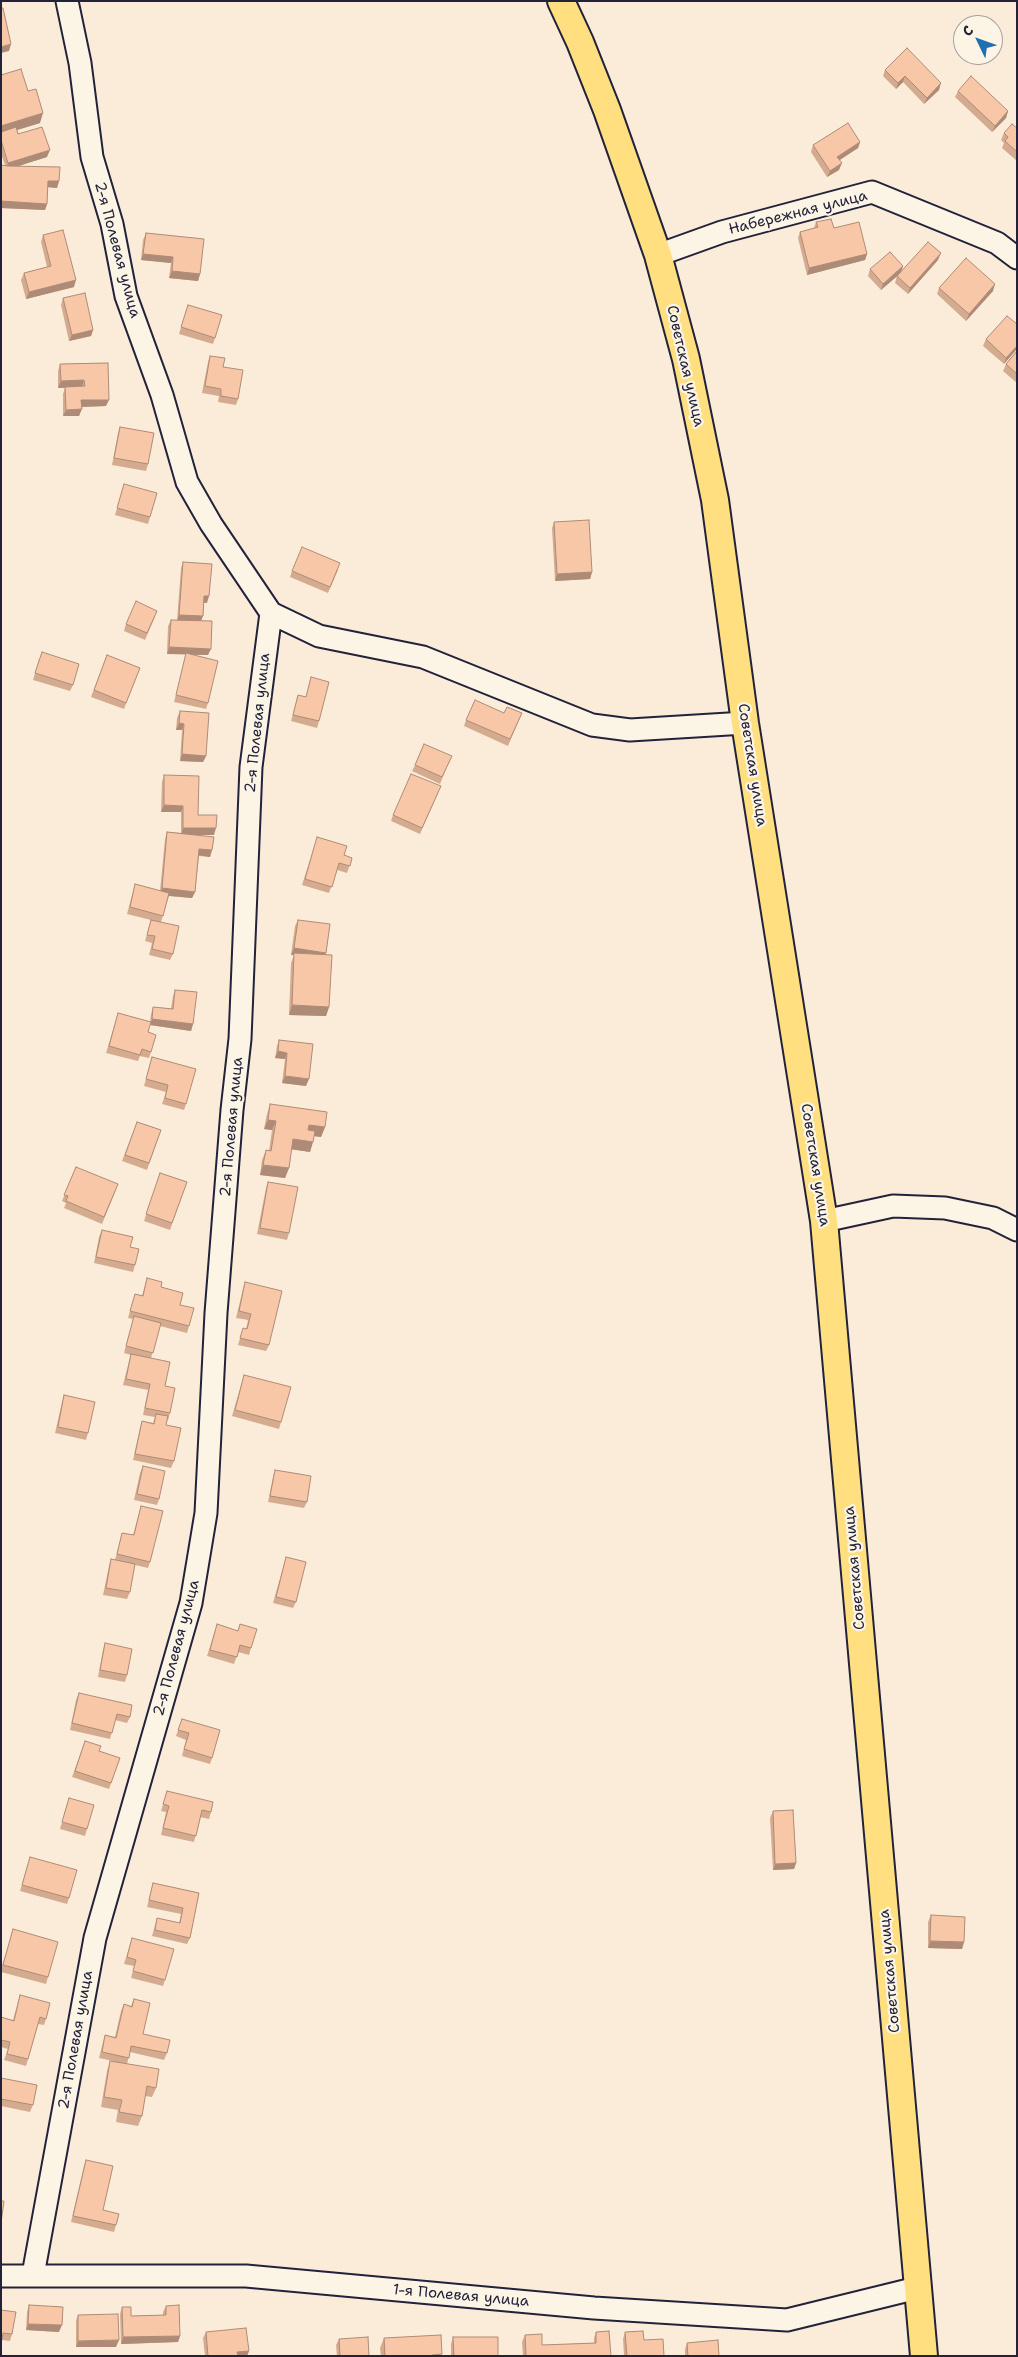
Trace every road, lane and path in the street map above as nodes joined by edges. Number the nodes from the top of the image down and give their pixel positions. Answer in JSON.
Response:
{"nodes":[{"id":1,"x":67,"y":1,"type":"edge"},
{"id":2,"x":561,"y":1,"type":"edge"},
{"id":3,"x":658,"y":255,"type":"junction"},
{"id":4,"x":1017,"y":258,"type":"edge"},
{"id":5,"x":271,"y":614,"type":"junction"},
{"id":6,"x":745,"y":723,"type":"junction"},
{"id":7,"x":824,"y":1221,"type":"junction"},
{"id":8,"x":1017,"y":1230,"type":"edge"},
{"id":9,"x":33,"y":2275,"type":"junction"},
{"id":10,"x":1,"y":2276,"type":"edge"},
{"id":11,"x":917,"y":2288,"type":"junction"},
{"id":12,"x":924,"y":2356,"type":"edge"}],
"edges":[{"from":1,"to":5,"type":"street","name":"2-я Полевая улица"},
{"from":2,"to":3,"type":"main road","name":"Советская улица"},
{"from":3,"to":4,"type":"street","name":"Набережная улица"},
{"from":3,"to":6,"type":"main road","name":"Советская улица"},
{"from":5,"to":6,"type":"street"},
{"from":5,"to":9,"type":"street","name":"2-я Полевая улица"},
{"from":6,"to":7,"type":"main road","name":"Советская улица"},
{"from":7,"to":8,"type":"street"},
{"from":7,"to":11,"type":"main road","name":"Советская улица"},
{"from":9,"to":10,"type":"street","name":"1-я Полевая улица"},
{"from":9,"to":11,"type":"street","name":"1-я Полевая улица"},
{"from":11,"to":12,"type":"main road","name":"Советская улица"}]}
